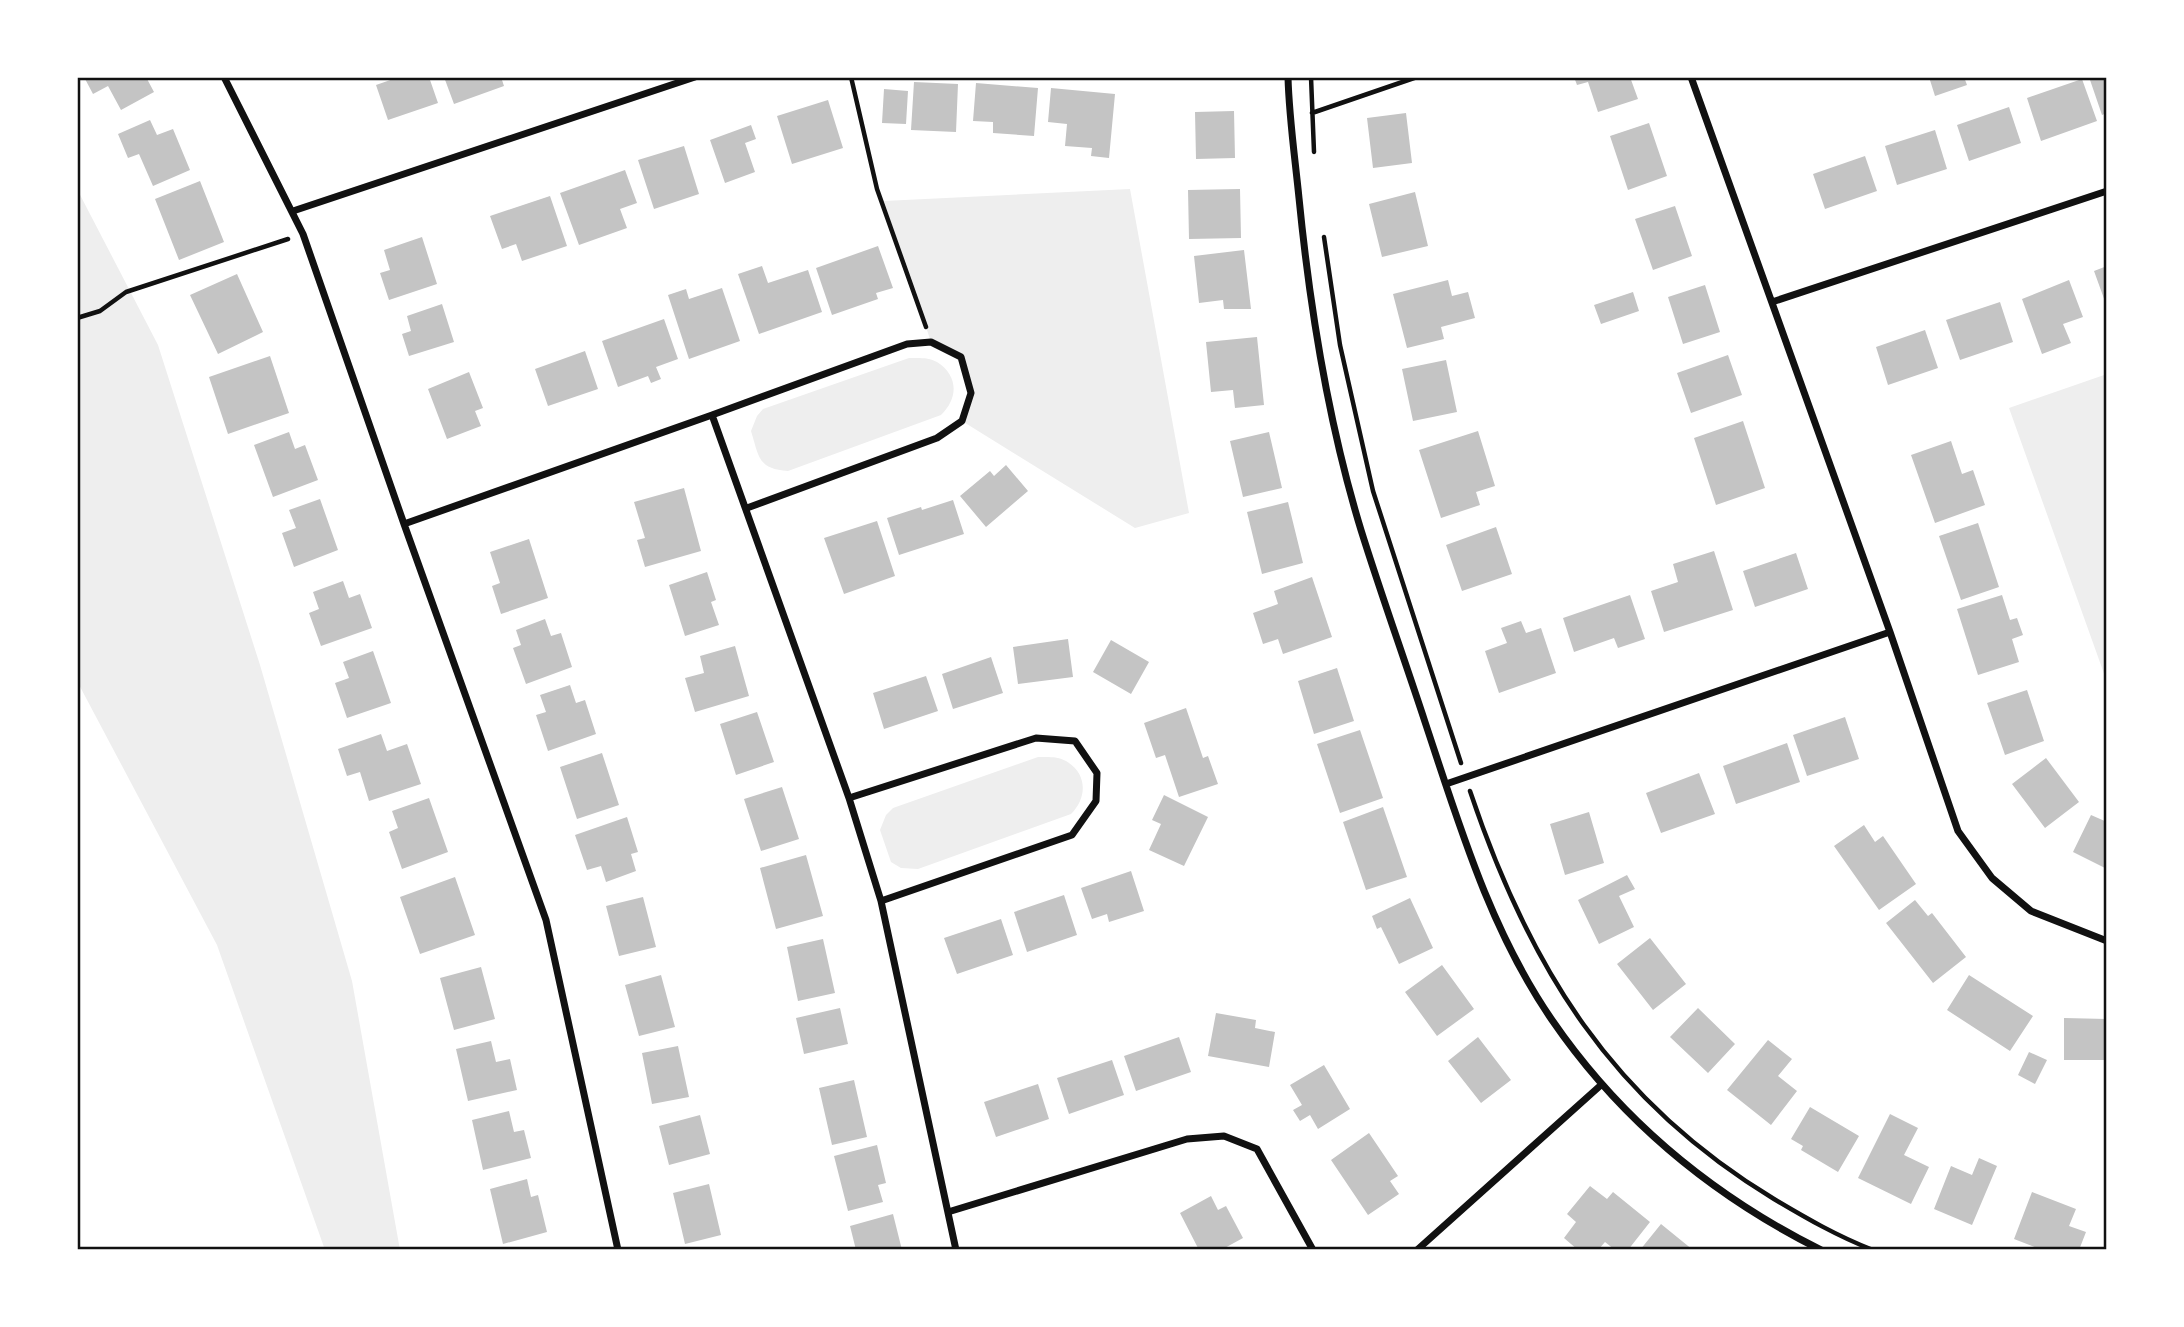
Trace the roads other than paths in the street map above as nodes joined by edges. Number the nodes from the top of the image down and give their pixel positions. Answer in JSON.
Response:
{"nodes":[{"id":1,"x":224,"y":77,"type":"edge"},
{"id":2,"x":695,"y":77,"type":"edge"},
{"id":3,"x":1288,"y":77,"type":"edge"},
{"id":4,"x":1690,"y":77,"type":"edge"},
{"id":5,"x":2107,"y":191,"type":"edge"},
{"id":6,"x":293,"y":211,"type":"junction"},
{"id":7,"x":1772,"y":302,"type":"junction"},
{"id":8,"x":712,"y":415,"type":"junction"},
{"id":9,"x":747,"y":508,"type":"junction"},
{"id":10,"x":404,"y":524,"type":"junction"},
{"id":11,"x":1890,"y":632,"type":"junction"},
{"id":12,"x":1446,"y":784,"type":"junction"},
{"id":13,"x":849,"y":798,"type":"junction"},
{"id":14,"x":881,"y":901,"type":"junction"},
{"id":15,"x":2107,"y":941,"type":"edge"},
{"id":16,"x":1601,"y":1085,"type":"junction"},
{"id":17,"x":948,"y":1212,"type":"junction"},
{"id":18,"x":618,"y":1250,"type":"edge"},
{"id":19,"x":956,"y":1250,"type":"edge"},
{"id":20,"x":1313,"y":1250,"type":"edge"},
{"id":21,"x":1417,"y":1250,"type":"edge"},
{"id":22,"x":1821,"y":1250,"type":"edge"}],
"edges":[{"from":1,"to":6,"type":"street"},
{"from":2,"to":6,"type":"street"},
{"from":3,"to":12,"type":"street"},
{"from":4,"to":7,"type":"street"},
{"from":5,"to":7,"type":"street"},
{"from":6,"to":10,"type":"street"},
{"from":7,"to":11,"type":"street"},
{"from":8,"to":9,"type":"street"},
{"from":8,"to":9,"type":"street"},
{"from":8,"to":10,"type":"street"},
{"from":9,"to":13,"type":"street"},
{"from":10,"to":18,"type":"street"},
{"from":11,"to":12,"type":"street"},
{"from":11,"to":15,"type":"street"},
{"from":12,"to":16,"type":"street"},
{"from":13,"to":14,"type":"street"},
{"from":13,"to":14,"type":"street"},
{"from":14,"to":17,"type":"street"},
{"from":16,"to":21,"type":"street"},
{"from":16,"to":22,"type":"street"},
{"from":17,"to":19,"type":"street"},
{"from":17,"to":20,"type":"street"}]}
